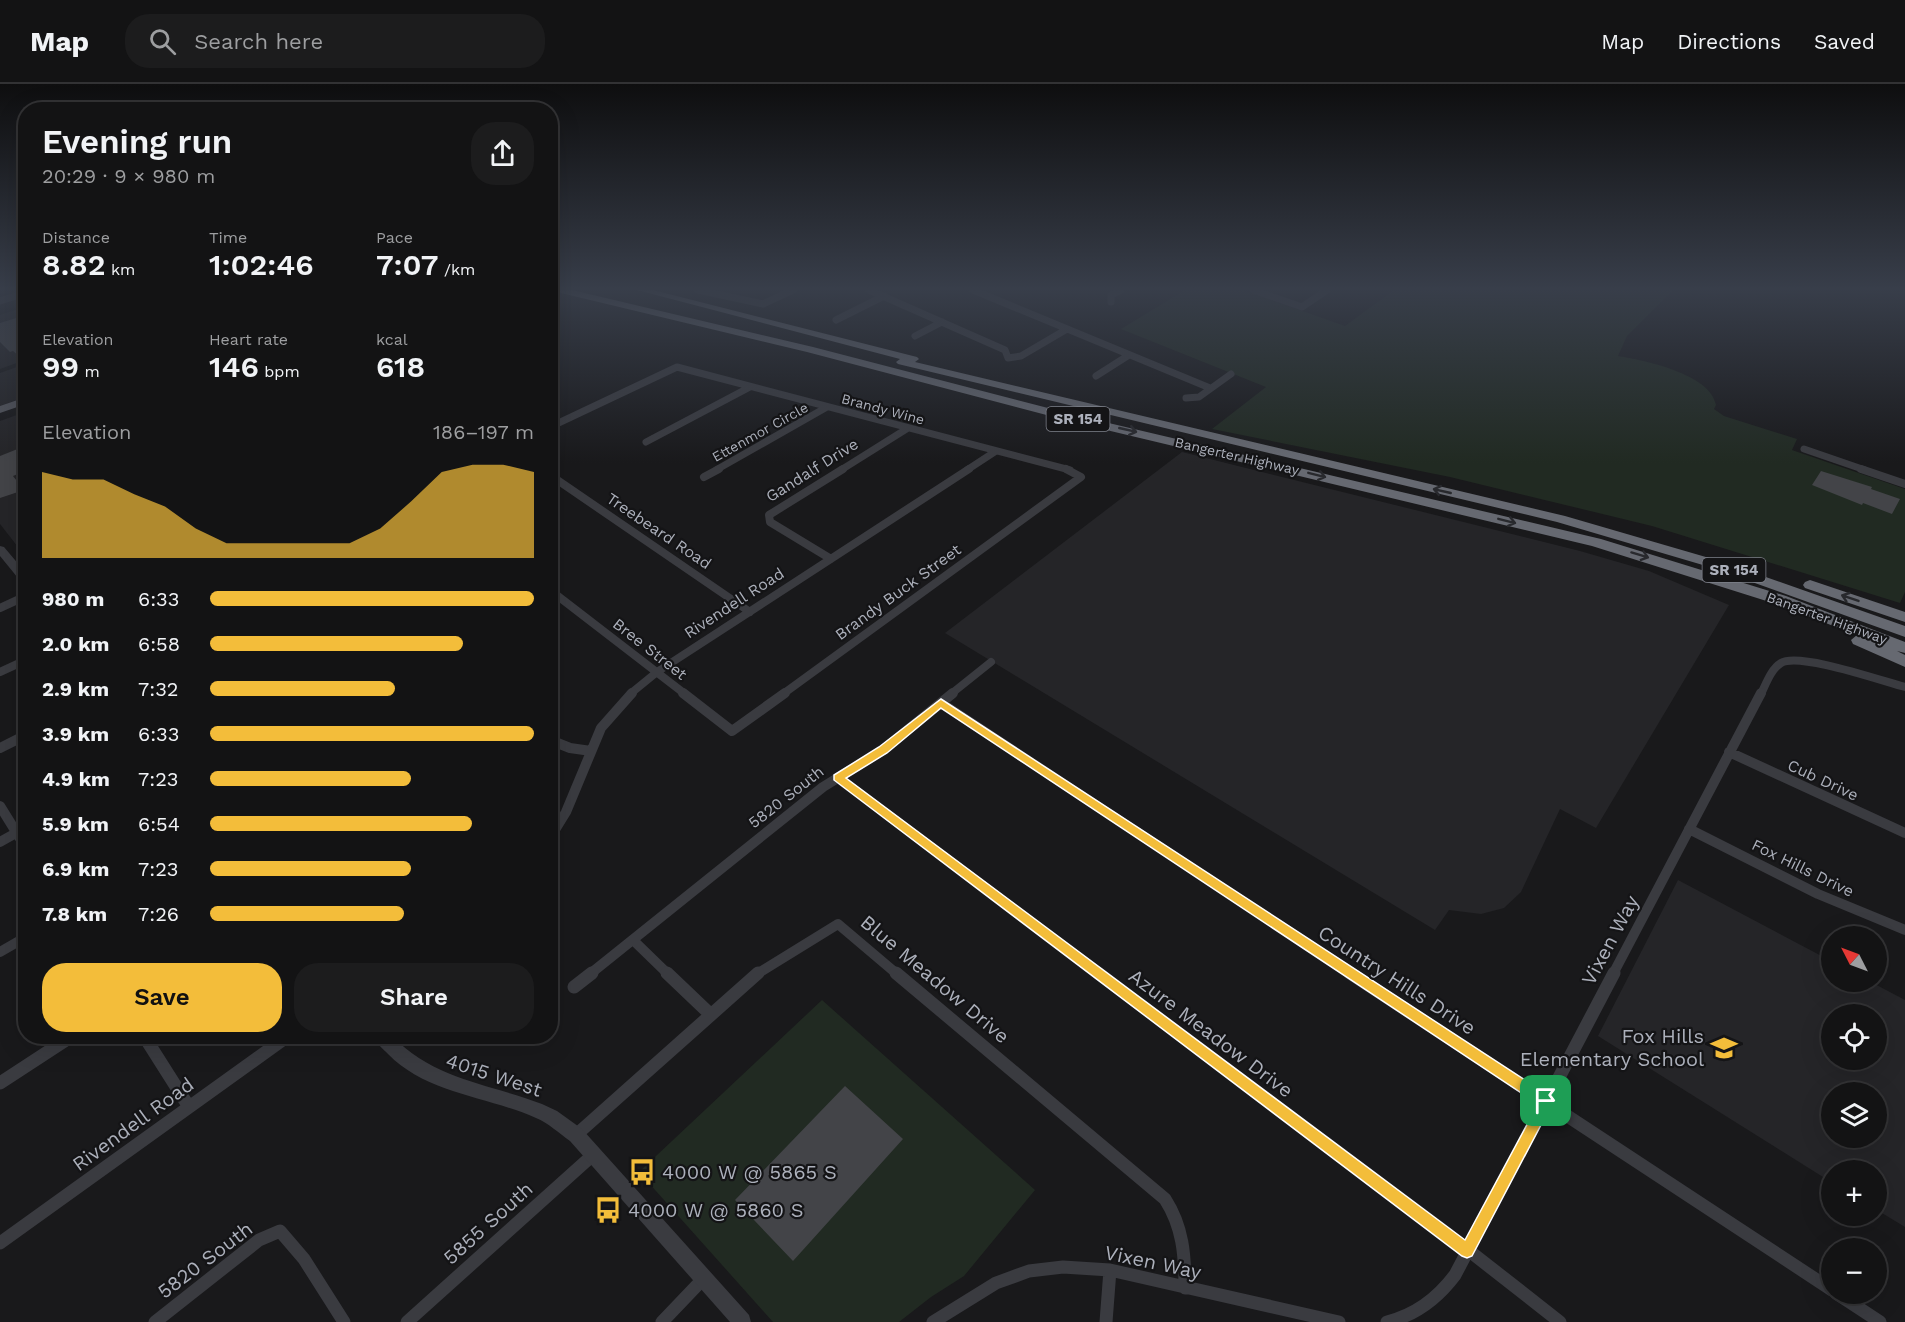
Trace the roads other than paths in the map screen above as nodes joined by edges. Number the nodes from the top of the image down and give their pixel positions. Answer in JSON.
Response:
{"nodes":[{"id":1,"x":782,"y":348,"type":"edge"},
{"id":2,"x":803,"y":348,"type":"edge"},
{"id":3,"x":828,"y":348,"type":"edge"},
{"id":4,"x":868,"y":348,"type":"edge"},
{"id":5,"x":1000,"y":348,"type":"edge"},
{"id":6,"x":1035,"y":348,"type":"edge"},
{"id":7,"x":1112,"y":348,"type":"edge"},
{"id":8,"x":1129,"y":355,"type":"junction"},
{"id":9,"x":1231,"y":374,"type":"dead end"},
{"id":10,"x":1096,"y":376,"type":"dead end"},
{"id":11,"x":750,"y":387,"type":"junction"},
{"id":12,"x":1210,"y":388,"type":"junction"},
{"id":13,"x":1186,"y":398,"type":"dead end"},
{"id":14,"x":18,"y":403,"type":"edge"},
{"id":15,"x":827,"y":407,"type":"junction"},
{"id":16,"x":0,"y":410,"type":"edge"},
{"id":17,"x":18,"y":411,"type":"edge"},
{"id":18,"x":1081,"y":413,"type":"junction"},
{"id":19,"x":0,"y":417,"type":"edge"},
{"id":20,"x":558,"y":423,"type":"edge"},
{"id":21,"x":908,"y":428,"type":"junction"},
{"id":22,"x":646,"y":442,"type":"dead end"},
{"id":23,"x":1804,"y":449,"type":"dead end"},
{"id":24,"x":996,"y":451,"type":"junction"},
{"id":25,"x":704,"y":477,"type":"dead end"},
{"id":26,"x":1081,"y":477,"type":"joint"},
{"id":27,"x":558,"y":480,"type":"edge"},
{"id":28,"x":1905,"y":484,"type":"edge"},
{"id":29,"x":1560,"y":519,"type":"junction"},
{"id":30,"x":0,"y":549,"type":"edge"},
{"id":31,"x":831,"y":559,"type":"junction"},
{"id":32,"x":18,"y":566,"type":"edge"},
{"id":33,"x":1683,"y":568,"type":"junction"},
{"id":34,"x":558,"y":596,"type":"edge"},
{"id":35,"x":18,"y":600,"type":"edge"},
{"id":36,"x":0,"y":608,"type":"edge"},
{"id":37,"x":750,"y":612,"type":"junction"},
{"id":38,"x":1905,"y":617,"type":"edge"},
{"id":39,"x":1905,"y":632,"type":"edge"},
{"id":40,"x":1905,"y":648,"type":"edge"},
{"id":41,"x":1905,"y":661,"type":"edge"},
{"id":42,"x":991,"y":662,"type":"dead end"},
{"id":43,"x":18,"y":664,"type":"edge"},
{"id":44,"x":0,"y":672,"type":"edge"},
{"id":45,"x":657,"y":672,"type":"junction"},
{"id":46,"x":1905,"y":687,"type":"edge"},
{"id":47,"x":941,"y":703,"type":"junction"},
{"id":48,"x":732,"y":731,"type":"joint"},
{"id":49,"x":18,"y":739,"type":"edge"},
{"id":50,"x":558,"y":743,"type":"edge"},
{"id":51,"x":0,"y":748,"type":"edge"},
{"id":52,"x":591,"y":751,"type":"junction"},
{"id":53,"x":1729,"y":752,"type":"junction"},
{"id":54,"x":838,"y":778,"type":"junction"},
{"id":55,"x":0,"y":806,"type":"edge"},
{"id":56,"x":558,"y":826,"type":"edge"},
{"id":57,"x":1689,"y":829,"type":"junction"},
{"id":58,"x":16,"y":833,"type":"junction"},
{"id":59,"x":1905,"y":833,"type":"edge"},
{"id":60,"x":18,"y":836,"type":"edge"},
{"id":61,"x":0,"y":842,"type":"edge"},
{"id":62,"x":1905,"y":930,"type":"edge"},
{"id":63,"x":633,"y":940,"type":"junction"},
{"id":64,"x":18,"y":942,"type":"edge"},
{"id":65,"x":0,"y":952,"type":"edge"},
{"id":66,"x":574,"y":987,"type":"dead end"},
{"id":67,"x":710,"y":1014,"type":"junction"},
{"id":68,"x":60,"y":1044,"type":"edge"},
{"id":69,"x":149,"y":1044,"type":"edge"},
{"id":70,"x":277,"y":1044,"type":"edge"},
{"id":71,"x":390,"y":1044,"type":"edge"},
{"id":72,"x":0,"y":1083,"type":"edge"},
{"id":73,"x":1546,"y":1101,"type":"junction"},
{"id":74,"x":189,"y":1107,"type":"junction"},
{"id":75,"x":576,"y":1135,"type":"junction"},
{"id":76,"x":594,"y":1154,"type":"junction"},
{"id":77,"x":0,"y":1243,"type":"edge"},
{"id":78,"x":1467,"y":1251,"type":"junction"},
{"id":79,"x":1110,"y":1270,"type":"junction"},
{"id":80,"x":704,"y":1278,"type":"junction"},
{"id":81,"x":1821,"y":1283,"type":"edge"},
{"id":82,"x":1185,"y":1288,"type":"junction"},
{"id":83,"x":1853,"y":1304,"type":"edge"},
{"id":84,"x":155,"y":1322,"type":"edge"},
{"id":85,"x":344,"y":1322,"type":"edge"},
{"id":86,"x":407,"y":1322,"type":"edge"},
{"id":87,"x":662,"y":1322,"type":"edge"},
{"id":88,"x":742,"y":1322,"type":"edge"},
{"id":89,"x":933,"y":1322,"type":"edge"},
{"id":90,"x":1106,"y":1322,"type":"edge"},
{"id":91,"x":1339,"y":1322,"type":"edge"},
{"id":92,"x":1387,"y":1322,"type":"edge"},
{"id":93,"x":1560,"y":1322,"type":"edge"},
{"id":94,"x":1880,"y":1322,"type":"edge"}],
"edges":[{"from":1,"to":18,"type":"highway"},
{"from":2,"to":18,"type":"highway","name":"Bangerter Highway","number":"SR 154"},
{"from":3,"to":18,"type":"highway","name":"Bangerter Highway","number":"SR 154"},
{"from":4,"to":18,"type":"highway"},
{"from":5,"to":6,"type":"street"},
{"from":7,"to":8,"type":"street"},
{"from":8,"to":10,"type":"street"},
{"from":8,"to":12,"type":"street"},
{"from":9,"to":12,"type":"street"},
{"from":11,"to":15,"type":"street","name":"Brandy Wine"},
{"from":11,"to":20,"type":"street","name":"Brandy Wine"},
{"from":11,"to":22,"type":"street"},
{"from":12,"to":13,"type":"street"},
{"from":14,"to":16,"type":"main road"},
{"from":15,"to":21,"type":"street","name":"Brandy Wine"},
{"from":15,"to":25,"type":"street","name":"Ettenmor Circle"},
{"from":17,"to":19,"type":"main road"},
{"from":29,"to":18,"type":"highway","name":"Bangerter Highway","number":"SR 154","one_way":true},
{"from":18,"to":33,"type":"highway","name":"Bangerter Highway","number":"SR 154","one_way":true},
{"from":21,"to":24,"type":"street","name":"Brandy Wine"},
{"from":21,"to":31,"type":"street","name":"Gandalf Drive"},
{"from":23,"to":28,"type":"street"},
{"from":24,"to":26,"type":"street","name":"Brandy Wine"},
{"from":24,"to":31,"type":"street","name":"Rivendell Road"},
{"from":26,"to":48,"type":"street","name":"Brandy Buck Street"},
{"from":27,"to":37,"type":"street","name":"Treebeard Road"},
{"from":38,"to":29,"type":"highway","one_way":true},
{"from":29,"to":39,"type":"highway","name":"Bangerter Highway","number":"SR 154"},
{"from":30,"to":32,"type":"street"},
{"from":31,"to":37,"type":"street","name":"Rivendell Road"},
{"from":33,"to":40,"type":"highway","name":"Bangerter Highway","number":"SR 154"},
{"from":33,"to":41,"type":"highway"},
{"from":34,"to":45,"type":"street","name":"Bree Street"},
{"from":35,"to":36,"type":"street"},
{"from":37,"to":45,"type":"street","name":"Rivendell Road"},
{"from":42,"to":47,"type":"street","name":"5820 South"},
{"from":43,"to":44,"type":"street"},
{"from":45,"to":48,"type":"street","name":"Bree Street"},
{"from":45,"to":52,"type":"street","name":"Rivendell Road"},
{"from":46,"to":53,"type":"street","name":"Vixen Way"},
{"from":47,"to":54,"type":"street","name":"5820 South"},
{"from":47,"to":73,"type":"street","name":"Country Hills Drive"},
{"from":49,"to":51,"type":"street"},
{"from":50,"to":52,"type":"street"},
{"from":52,"to":56,"type":"street","name":"Rivendell Road"},
{"from":53,"to":57,"type":"street","name":"Vixen Way"},
{"from":53,"to":59,"type":"street","name":"Cub Drive"},
{"from":54,"to":63,"type":"street","name":"5820 South"},
{"from":54,"to":78,"type":"street","name":"Azure Meadow Drive"},
{"from":55,"to":58,"type":"street"},
{"from":57,"to":62,"type":"street","name":"Fox Hills Drive"},
{"from":57,"to":73,"type":"street","name":"Vixen Way"},
{"from":58,"to":60,"type":"street"},
{"from":58,"to":61,"type":"street"},
{"from":63,"to":66,"type":"street","name":"5820 South"},
{"from":63,"to":67,"type":"street"},
{"from":64,"to":65,"type":"street"},
{"from":67,"to":75,"type":"street","name":"Blue Meadow Drive"},
{"from":67,"to":82,"type":"street","name":"Blue Meadow Drive"},
{"from":68,"to":72,"type":"street"},
{"from":69,"to":74,"type":"street"},
{"from":70,"to":74,"type":"street","name":"Rivendell Road"},
{"from":71,"to":75,"type":"street","name":"4015 West"},
{"from":73,"to":78,"type":"street","name":"Vixen Way"},
{"from":73,"to":81,"type":"street","name":"Country Hills Drive"},
{"from":74,"to":77,"type":"street","name":"Rivendell Road"},
{"from":75,"to":76,"type":"street","name":"4015 West"},
{"from":76,"to":80,"type":"street","name":"4015 West"},
{"from":76,"to":86,"type":"street","name":"5855 South"},
{"from":78,"to":92,"type":"street","name":"Vixen Way"},
{"from":78,"to":93,"type":"street","name":"Azure Meadow Drive"},
{"from":79,"to":82,"type":"street","name":"Vixen Way"},
{"from":79,"to":89,"type":"street","name":"Vixen Way"},
{"from":79,"to":90,"type":"street"},
{"from":80,"to":87,"type":"street"},
{"from":80,"to":88,"type":"street","name":"4015 West"},
{"from":82,"to":91,"type":"street","name":"Vixen Way"},
{"from":83,"to":94,"type":"street"},
{"from":84,"to":85,"type":"street","name":"5820 South"}]}
